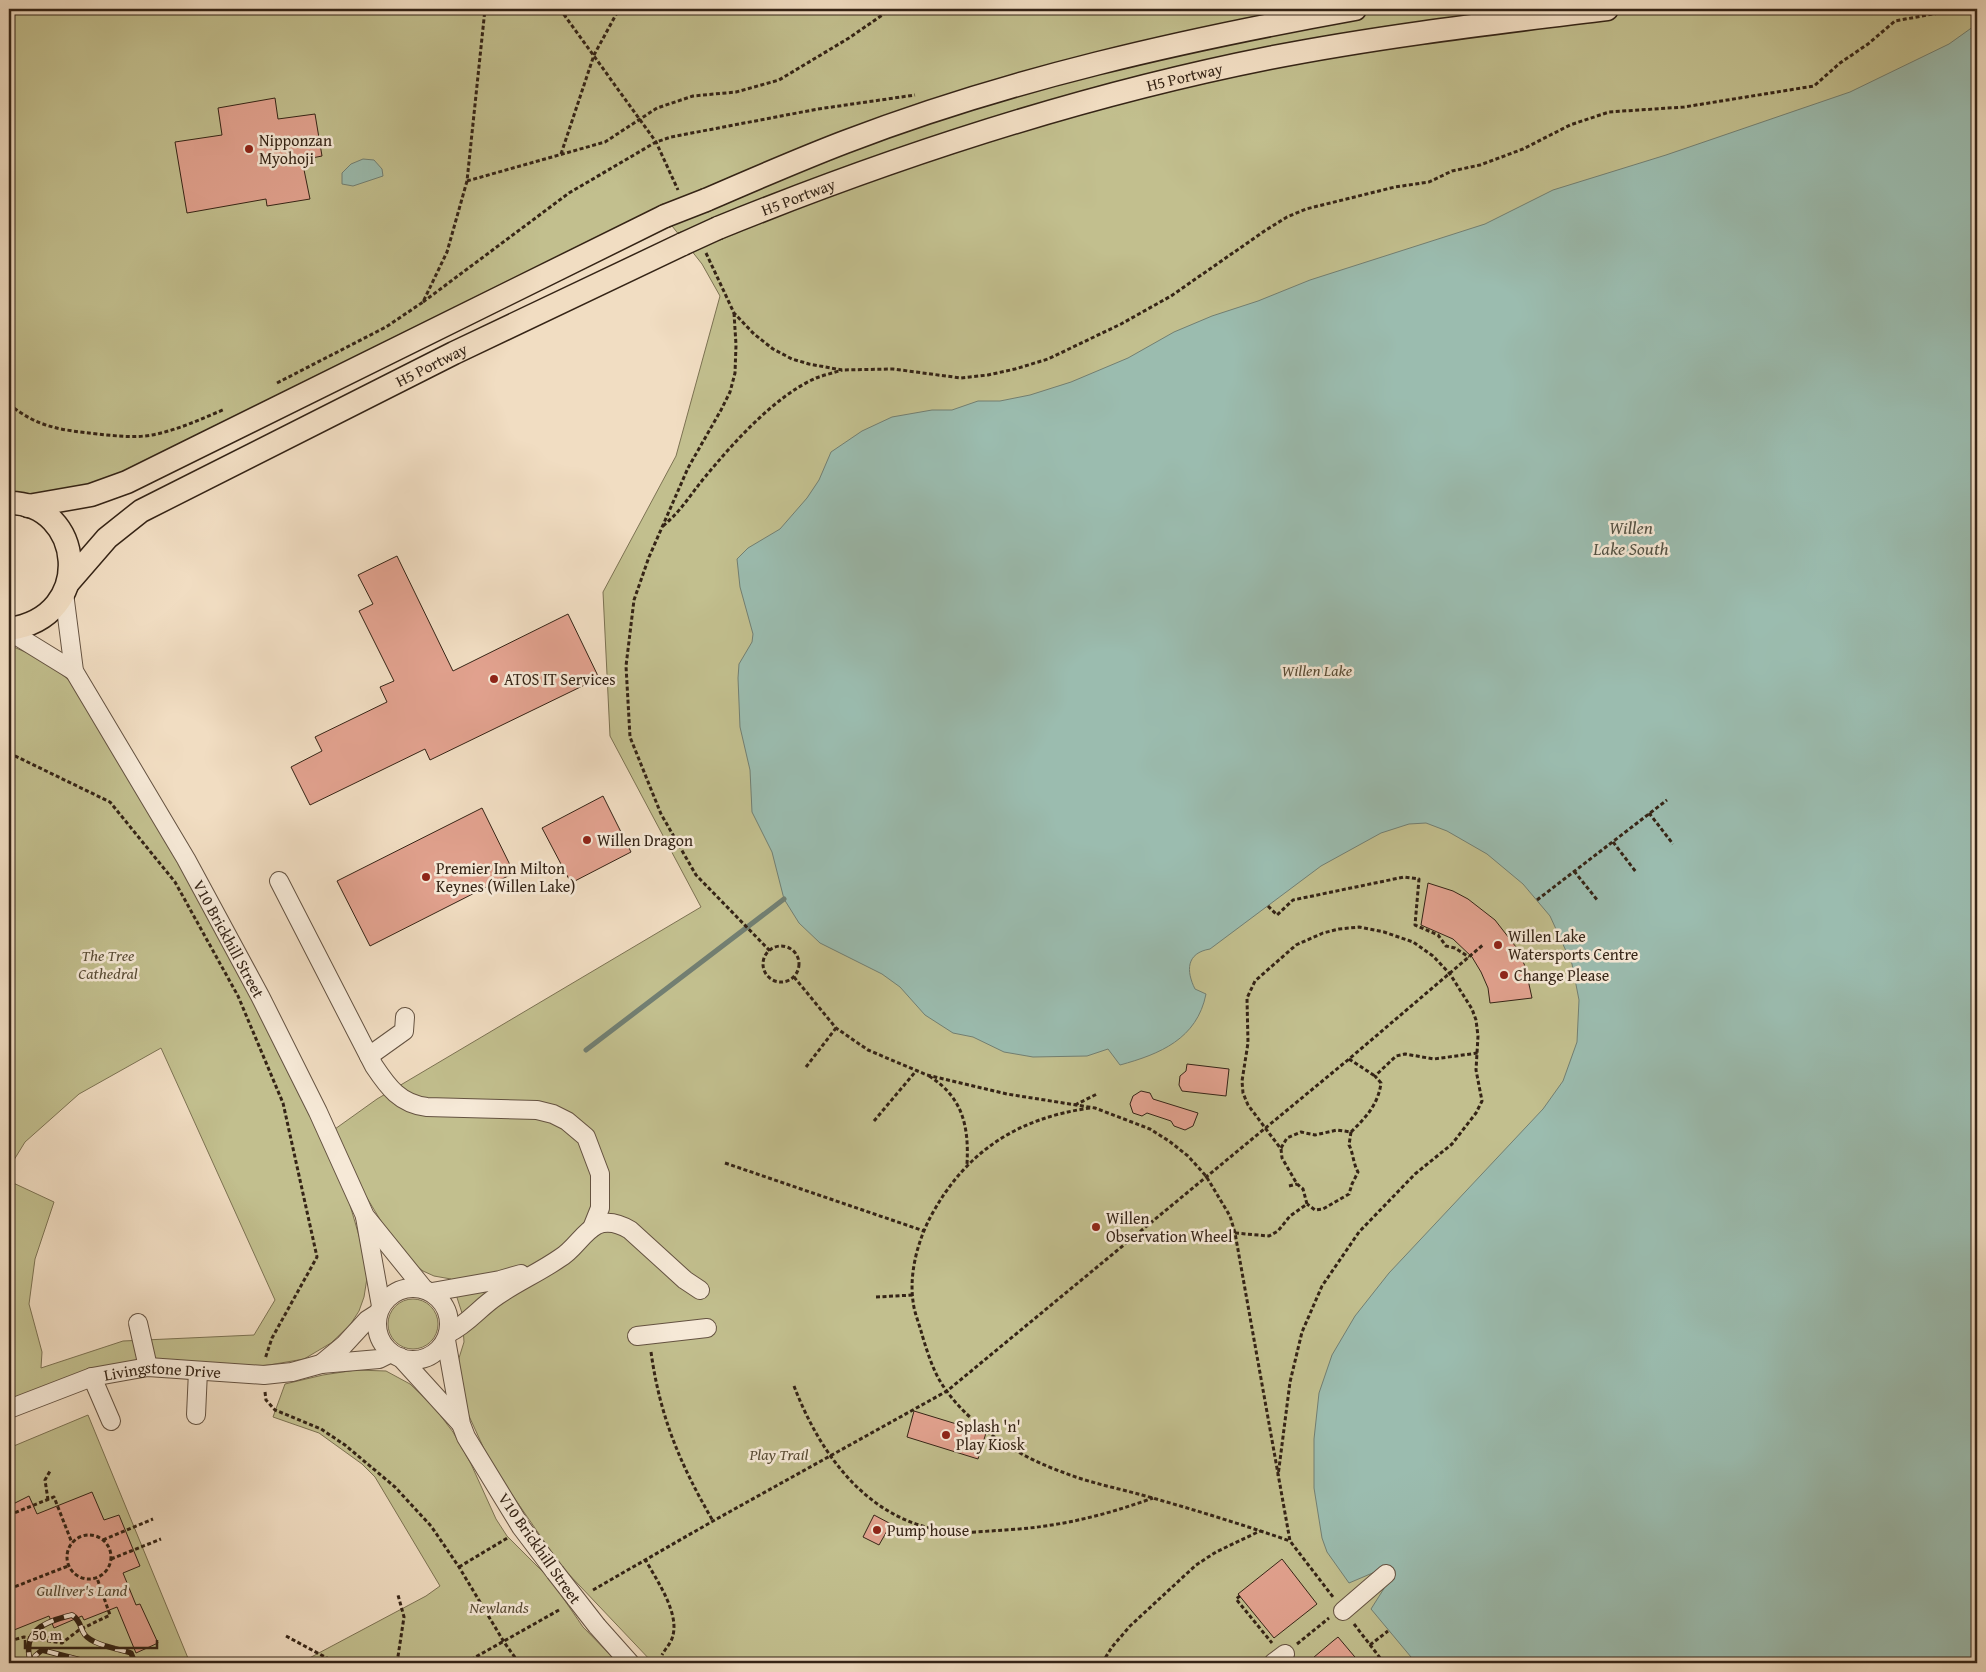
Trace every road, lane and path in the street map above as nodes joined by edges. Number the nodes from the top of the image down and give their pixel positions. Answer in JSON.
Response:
{"nodes":[{"id":1,"x":485,"y":9,"type":"edge"},
{"id":2,"x":560,"y":9,"type":"edge"},
{"id":3,"x":571,"y":9,"type":"edge"},
{"id":4,"x":619,"y":9,"type":"edge"},
{"id":5,"x":891,"y":9,"type":"edge"},
{"id":6,"x":1355,"y":9,"type":"edge"},
{"id":7,"x":1607,"y":9,"type":"edge"},
{"id":8,"x":1960,"y":9,"type":"edge"},
{"id":9,"x":565,"y":15,"type":"junction"},
{"id":10,"x":594,"y":55,"type":"junction"},
{"id":11,"x":924,"y":93,"type":"dead end"},
{"id":12,"x":640,"y":118,"type":"junction"},
{"id":13,"x":656,"y":142,"type":"junction"},
{"id":14,"x":561,"y":154,"type":"junction"},
{"id":15,"x":467,"y":182,"type":"junction"},
{"id":16,"x":681,"y":196,"type":"dead end"},
{"id":17,"x":705,"y":250,"type":"dead end"},
{"id":18,"x":422,"y":302,"type":"junction"},
{"id":19,"x":734,"y":313,"type":"junction"},
{"id":20,"x":842,"y":370,"type":"junction"},
{"id":21,"x":269,"y":388,"type":"dead end"},
{"id":22,"x":9,"y":404,"type":"edge"},
{"id":23,"x":227,"y":409,"type":"dead end"},
{"id":24,"x":16,"y":502,"type":"edge"},
{"id":25,"x":661,"y":528,"type":"junction"},
{"id":26,"x":66,"y":588,"type":"junction"},
{"id":27,"x":9,"y":630,"type":"edge"},
{"id":28,"x":74,"y":671,"type":"junction"},
{"id":29,"x":9,"y":752,"type":"edge"},
{"id":30,"x":1666,"y":800,"type":"dead end"},
{"id":31,"x":1649,"y":813,"type":"junction"},
{"id":32,"x":1613,"y":842,"type":"junction"},
{"id":33,"x":1673,"y":844,"type":"dead end"},
{"id":34,"x":1574,"y":871,"type":"junction"},
{"id":35,"x":1636,"y":872,"type":"dead end"},
{"id":36,"x":279,"y":881,"type":"dead end"},
{"id":37,"x":1537,"y":900,"type":"dead end"},
{"id":38,"x":1598,"y":901,"type":"dead end"},
{"id":39,"x":1268,"y":906,"type":"dead end"},
{"id":40,"x":1484,"y":944,"type":"dead end"},
{"id":41,"x":770,"y":950,"type":"junction"},
{"id":42,"x":1469,"y":958,"type":"junction"},
{"id":43,"x":1450,"y":974,"type":"junction"},
{"id":44,"x":794,"y":977,"type":"junction"},
{"id":45,"x":405,"y":1017,"type":"dead end"},
{"id":46,"x":836,"y":1028,"type":"junction"},
{"id":47,"x":1478,"y":1054,"type":"junction"},
{"id":48,"x":369,"y":1056,"type":"junction"},
{"id":49,"x":1349,"y":1059,"type":"junction"},
{"id":50,"x":806,"y":1067,"type":"dead end"},
{"id":51,"x":916,"y":1071,"type":"junction"},
{"id":52,"x":927,"y":1075,"type":"junction"},
{"id":53,"x":1375,"y":1076,"type":"junction"},
{"id":54,"x":1097,"y":1094,"type":"dead end"},
{"id":55,"x":1075,"y":1105,"type":"junction"},
{"id":56,"x":1095,"y":1108,"type":"junction"},
{"id":57,"x":874,"y":1121,"type":"dead end"},
{"id":58,"x":1264,"y":1128,"type":"junction"},
{"id":59,"x":1351,"y":1132,"type":"junction"},
{"id":60,"x":1281,"y":1149,"type":"junction"},
{"id":61,"x":725,"y":1163,"type":"dead end"},
{"id":62,"x":967,"y":1164,"type":"junction"},
{"id":63,"x":1206,"y":1176,"type":"junction"},
{"id":64,"x":1297,"y":1184,"type":"junction"},
{"id":65,"x":1289,"y":1186,"type":"dead end"},
{"id":66,"x":1307,"y":1204,"type":"junction"},
{"id":67,"x":365,"y":1216,"type":"junction"},
{"id":68,"x":592,"y":1228,"type":"junction"},
{"id":69,"x":924,"y":1231,"type":"junction"},
{"id":70,"x":1235,"y":1233,"type":"junction"},
{"id":71,"x":541,"y":1268,"type":"junction"},
{"id":72,"x":700,"y":1290,"type":"dead end"},
{"id":73,"x":428,"y":1291,"type":"junction"},
{"id":74,"x":913,"y":1295,"type":"junction"},
{"id":75,"x":876,"y":1298,"type":"dead end"},
{"id":76,"x":380,"y":1310,"type":"junction"},
{"id":77,"x":138,"y":1323,"type":"dead end"},
{"id":78,"x":707,"y":1328,"type":"dead end"},
{"id":79,"x":643,"y":1335,"type":"joint"},
{"id":80,"x":447,"y":1337,"type":"junction"},
{"id":81,"x":395,"y":1355,"type":"junction"},
{"id":82,"x":263,"y":1364,"type":"dead end"},
{"id":83,"x":321,"y":1364,"type":"junction"},
{"id":84,"x":148,"y":1367,"type":"junction"},
{"id":85,"x":198,"y":1371,"type":"junction"},
{"id":86,"x":92,"y":1377,"type":"junction"},
{"id":87,"x":264,"y":1385,"type":"dead end"},
{"id":88,"x":794,"y":1386,"type":"dead end"},
{"id":89,"x":947,"y":1391,"type":"junction"},
{"id":90,"x":9,"y":1409,"type":"edge"},
{"id":91,"x":196,"y":1415,"type":"dead end"},
{"id":92,"x":111,"y":1421,"type":"dead end"},
{"id":93,"x":461,"y":1424,"type":"junction"},
{"id":94,"x":830,"y":1456,"type":"junction"},
{"id":95,"x":50,"y":1471,"type":"dead end"},
{"id":96,"x":1278,"y":1476,"type":"junction"},
{"id":97,"x":1152,"y":1498,"type":"junction"},
{"id":98,"x":48,"y":1500,"type":"junction"},
{"id":99,"x":9,"y":1515,"type":"edge"},
{"id":100,"x":153,"y":1519,"type":"dead end"},
{"id":101,"x":712,"y":1521,"type":"junction"},
{"id":102,"x":506,"y":1531,"type":"dead end"},
{"id":103,"x":1261,"y":1531,"type":"junction"},
{"id":104,"x":161,"y":1539,"type":"dead end"},
{"id":105,"x":104,"y":1540,"type":"junction"},
{"id":106,"x":72,"y":1543,"type":"junction"},
{"id":107,"x":111,"y":1559,"type":"junction"},
{"id":108,"x":645,"y":1559,"type":"junction"},
{"id":109,"x":68,"y":1566,"type":"junction"},
{"id":110,"x":459,"y":1567,"type":"junction"},
{"id":111,"x":1386,"y":1574,"type":"dead end"},
{"id":112,"x":97,"y":1578,"type":"junction"},
{"id":113,"x":9,"y":1589,"type":"edge"},
{"id":114,"x":593,"y":1590,"type":"dead end"},
{"id":115,"x":398,"y":1595,"type":"dead end"},
{"id":116,"x":1240,"y":1596,"type":"dead end"},
{"id":117,"x":559,"y":1610,"type":"dead end"},
{"id":118,"x":1339,"y":1612,"type":"joint"},
{"id":119,"x":1388,"y":1631,"type":"dead end"},
{"id":120,"x":286,"y":1636,"type":"dead end"},
{"id":121,"x":1272,"y":1636,"type":"dead end"},
{"id":122,"x":1268,"y":1639,"type":"junction"},
{"id":123,"x":9,"y":1641,"type":"edge"},
{"id":124,"x":504,"y":1642,"type":"junction"},
{"id":125,"x":1370,"y":1645,"type":"dead end"},
{"id":126,"x":662,"y":1655,"type":"dead end"},
{"id":127,"x":1280,"y":1659,"type":"edge"},
{"id":128,"x":336,"y":1663,"type":"edge"},
{"id":129,"x":397,"y":1663,"type":"edge"},
{"id":130,"x":465,"y":1663,"type":"edge"},
{"id":131,"x":519,"y":1663,"type":"edge"},
{"id":132,"x":630,"y":1663,"type":"edge"},
{"id":133,"x":1102,"y":1663,"type":"edge"}],
"edges":[{"from":1,"to":15,"type":"path"},
{"from":2,"to":9,"type":"path"},
{"from":3,"to":9,"type":"path"},
{"from":4,"to":10,"type":"path"},
{"from":5,"to":12,"type":"path"},
{"from":6,"to":24,"type":"main road","name":"H5 Portway","bridge":true},
{"from":7,"to":26,"type":"main road","name":"H5 Portway","bridge":true},
{"from":8,"to":20,"type":"path"},
{"from":9,"to":10,"type":"path"},
{"from":10,"to":12,"type":"path"},
{"from":10,"to":14,"type":"path"},
{"from":11,"to":13,"type":"path"},
{"from":12,"to":13,"type":"path"},
{"from":12,"to":14,"type":"path"},
{"from":13,"to":16,"type":"path"},
{"from":13,"to":18,"type":"path"},
{"from":14,"to":15,"type":"path"},
{"from":15,"to":18,"type":"path"},
{"from":17,"to":19,"type":"path"},
{"from":18,"to":21,"type":"path"},
{"from":19,"to":20,"type":"path"},
{"from":19,"to":25,"type":"path"},
{"from":20,"to":25,"type":"path"},
{"from":22,"to":23,"type":"path"},
{"from":24,"to":26,"type":"main road"},
{"from":25,"to":41,"type":"path"},
{"from":26,"to":27,"type":"main road","name":"H5 Portway"},
{"from":26,"to":28,"type":"street","name":"V10 Brickhill Street"},
{"from":27,"to":28,"type":"street","name":"V10 Brickhill Street"},
{"from":28,"to":67,"type":"street","name":"V10 Brickhill Street"},
{"from":29,"to":82,"type":"path"},
{"from":30,"to":31,"type":"path"},
{"from":31,"to":32,"type":"path"},
{"from":31,"to":33,"type":"path"},
{"from":32,"to":34,"type":"path"},
{"from":32,"to":35,"type":"path"},
{"from":34,"to":37,"type":"path"},
{"from":34,"to":38,"type":"path"},
{"from":36,"to":48,"type":"street"},
{"from":39,"to":42,"type":"path"},
{"from":40,"to":42,"type":"path"},
{"from":41,"to":44,"type":"path"},
{"from":41,"to":44,"type":"path"},
{"from":42,"to":43,"type":"path"},
{"from":43,"to":47,"type":"path"},
{"from":43,"to":49,"type":"path"},
{"from":43,"to":58,"type":"path"},
{"from":44,"to":46,"type":"path"},
{"from":45,"to":48,"type":"street"},
{"from":46,"to":50,"type":"path"},
{"from":46,"to":51,"type":"path"},
{"from":47,"to":53,"type":"path"},
{"from":47,"to":96,"type":"path"},
{"from":48,"to":68,"type":"street"},
{"from":49,"to":53,"type":"path"},
{"from":49,"to":58,"type":"path"},
{"from":51,"to":52,"type":"path"},
{"from":51,"to":57,"type":"path"},
{"from":52,"to":55,"type":"path"},
{"from":52,"to":62,"type":"path"},
{"from":53,"to":59,"type":"path"},
{"from":54,"to":55,"type":"path"},
{"from":55,"to":56,"type":"path"},
{"from":56,"to":62,"type":"path"},
{"from":56,"to":63,"type":"path"},
{"from":58,"to":60,"type":"path"},
{"from":58,"to":63,"type":"path"},
{"from":59,"to":60,"type":"path"},
{"from":59,"to":66,"type":"path"},
{"from":60,"to":64,"type":"path"},
{"from":61,"to":69,"type":"path"},
{"from":62,"to":69,"type":"path"},
{"from":63,"to":70,"type":"path"},
{"from":63,"to":89,"type":"path"},
{"from":64,"to":65,"type":"path"},
{"from":64,"to":66,"type":"path"},
{"from":66,"to":70,"type":"path"},
{"from":67,"to":73,"type":"street","name":"V10 Brickhill Street"},
{"from":67,"to":76,"type":"street","name":"V10 Brickhill Street"},
{"from":68,"to":71,"type":"street"},
{"from":68,"to":72,"type":"street"},
{"from":69,"to":74,"type":"path"},
{"from":70,"to":96,"type":"path"},
{"from":71,"to":73,"type":"street"},
{"from":71,"to":80,"type":"street"},
{"from":73,"to":76,"type":"street"},
{"from":73,"to":80,"type":"street"},
{"from":74,"to":75,"type":"path"},
{"from":74,"to":89,"type":"path"},
{"from":76,"to":81,"type":"street"},
{"from":76,"to":83,"type":"street","name":"Livingstone Drive"},
{"from":77,"to":84,"type":"street"},
{"from":78,"to":79,"type":"street"},
{"from":79,"to":101,"type":"path"},
{"from":80,"to":81,"type":"street"},
{"from":80,"to":93,"type":"street","name":"V10 Brickhill Street"},
{"from":81,"to":83,"type":"street","name":"Livingstone Drive"},
{"from":81,"to":93,"type":"street","name":"V10 Brickhill Street"},
{"from":83,"to":85,"type":"street","name":"Livingstone Drive"},
{"from":84,"to":85,"type":"street","name":"Livingstone Drive"},
{"from":84,"to":86,"type":"street","name":"Livingstone Drive"},
{"from":85,"to":91,"type":"street"},
{"from":86,"to":90,"type":"street","name":"Livingstone Drive"},
{"from":86,"to":92,"type":"street"},
{"from":87,"to":110,"type":"path"},
{"from":88,"to":94,"type":"path"},
{"from":89,"to":94,"type":"path"},
{"from":89,"to":97,"type":"path"},
{"from":93,"to":132,"type":"street","name":"V10 Brickhill Street","bridge":true},
{"from":94,"to":97,"type":"path"},
{"from":94,"to":101,"type":"path"},
{"from":95,"to":98,"type":"path"},
{"from":96,"to":103,"type":"path"},
{"from":97,"to":103,"type":"path"},
{"from":98,"to":99,"type":"path"},
{"from":98,"to":106,"type":"path"},
{"from":100,"to":105,"type":"path"},
{"from":101,"to":108,"type":"path"},
{"from":102,"to":110,"type":"path"},
{"from":103,"to":133,"type":"path"},
{"from":104,"to":107,"type":"path"},
{"from":105,"to":106,"type":"path"},
{"from":105,"to":107,"type":"path"},
{"from":106,"to":109,"type":"path"},
{"from":107,"to":112,"type":"path"},
{"from":108,"to":114,"type":"path"},
{"from":108,"to":126,"type":"path"},
{"from":109,"to":112,"type":"path"},
{"from":109,"to":113,"type":"path"},
{"from":110,"to":124,"type":"path"},
{"from":111,"to":118,"type":"street"},
{"from":112,"to":123,"type":"path"},
{"from":115,"to":129,"type":"path"},
{"from":116,"to":122,"type":"path"},
{"from":117,"to":124,"type":"path"},
{"from":118,"to":127,"type":"path"},
{"from":119,"to":125,"type":"path"},
{"from":120,"to":128,"type":"path"},
{"from":121,"to":122,"type":"path"},
{"from":122,"to":127,"type":"path"},
{"from":124,"to":130,"type":"path"},
{"from":124,"to":131,"type":"path"}]}
